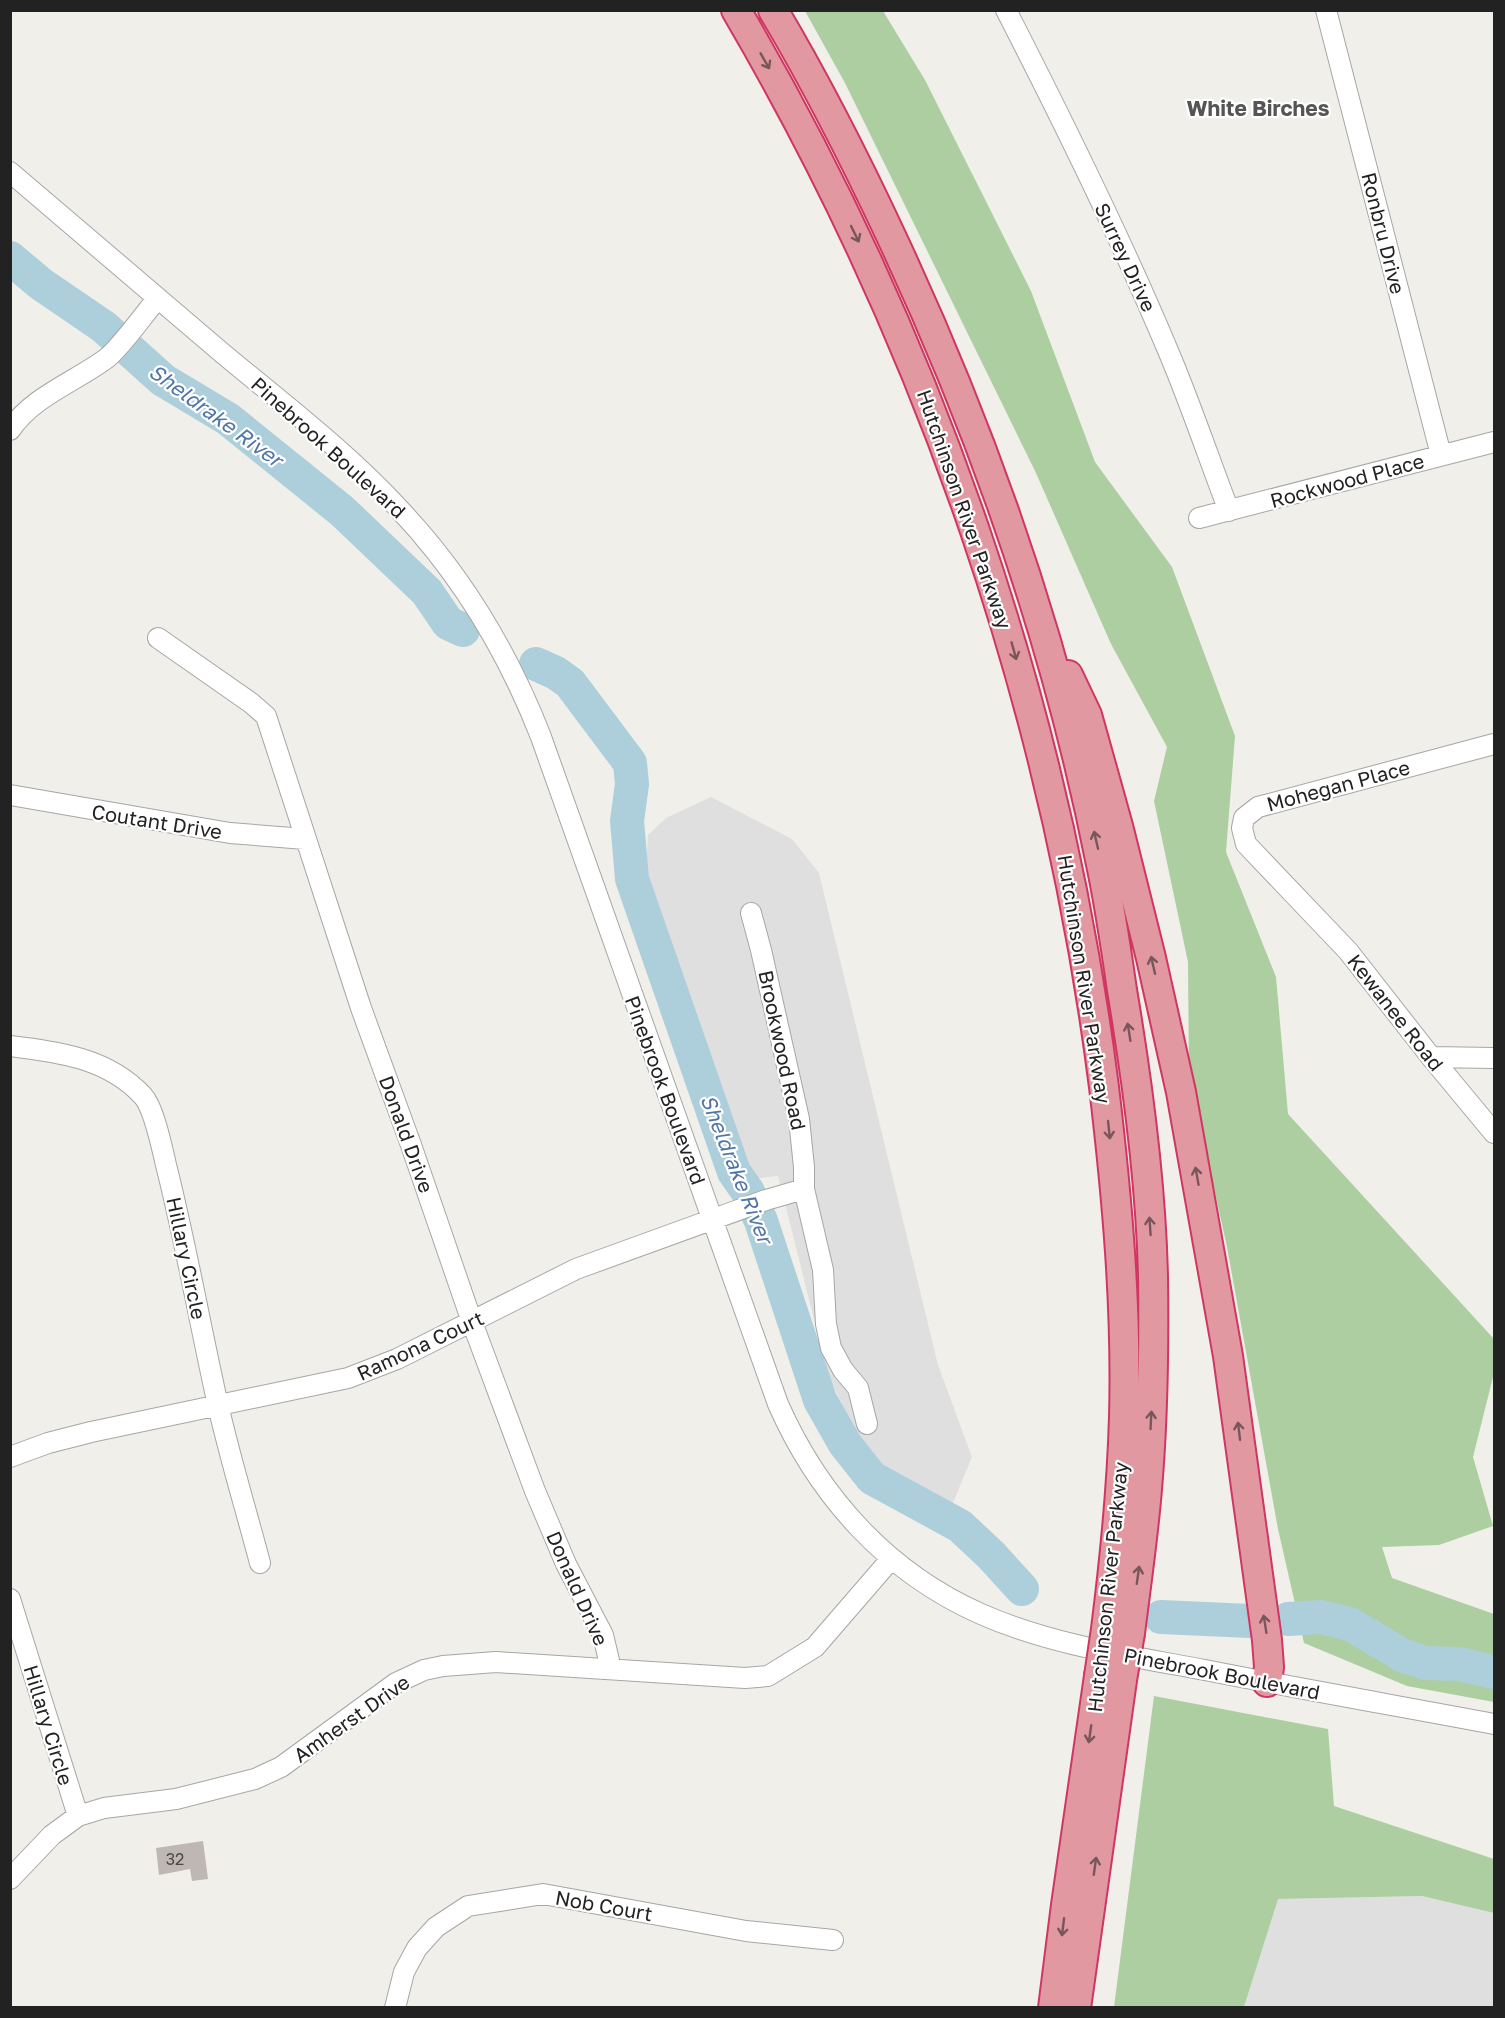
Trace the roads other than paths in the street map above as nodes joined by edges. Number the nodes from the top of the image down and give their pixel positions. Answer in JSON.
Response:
{"nodes":[{"id":1,"x":736,"y":10,"type":"edge"},
{"id":2,"x":773,"y":10,"type":"edge"},
{"id":3,"x":1006,"y":10,"type":"edge"},
{"id":4,"x":1326,"y":10,"type":"edge"},
{"id":5,"x":10,"y":172,"type":"edge"},
{"id":6,"x":158,"y":298,"type":"junction"},
{"id":7,"x":10,"y":430,"type":"edge"},
{"id":8,"x":1494,"y":442,"type":"edge"},
{"id":9,"x":1441,"y":455,"type":"junction"},
{"id":10,"x":1229,"y":511,"type":"junction"},
{"id":11,"x":1199,"y":518,"type":"dead end"},
{"id":12,"x":1033,"y":598,"type":"junction"},
{"id":13,"x":158,"y":638,"type":"dead end"},
{"id":14,"x":1494,"y":744,"type":"edge"},
{"id":15,"x":10,"y":795,"type":"edge"},
{"id":16,"x":305,"y":839,"type":"junction"},
{"id":17,"x":1294,"y":894,"type":"joint"},
{"id":18,"x":751,"y":913,"type":"dead end"},
{"id":19,"x":10,"y":1046,"type":"edge"},
{"id":20,"x":1431,"y":1057,"type":"junction"},
{"id":21,"x":1494,"y":1058,"type":"edge"},
{"id":22,"x":1494,"y":1133,"type":"edge"},
{"id":23,"x":804,"y":1189,"type":"junction"},
{"id":24,"x":712,"y":1220,"type":"junction"},
{"id":25,"x":472,"y":1322,"type":"junction"},
{"id":26,"x":219,"y":1407,"type":"junction"},
{"id":27,"x":867,"y":1424,"type":"dead end"},
{"id":28,"x":10,"y":1457,"type":"edge"},
{"id":29,"x":891,"y":1559,"type":"junction"},
{"id":30,"x":260,"y":1563,"type":"dead end"},
{"id":31,"x":10,"y":1599,"type":"edge"},
{"id":32,"x":1118,"y":1631,"type":"junction"},
{"id":33,"x":611,"y":1669,"type":"junction"},
{"id":34,"x":1110,"y":1678,"type":"junction"},
{"id":35,"x":1267,"y":1682,"type":"junction"},
{"id":36,"x":1494,"y":1724,"type":"edge"},
{"id":37,"x":78,"y":1816,"type":"junction"},
{"id":38,"x":10,"y":1879,"type":"edge"},
{"id":39,"x":833,"y":1940,"type":"dead end"},
{"id":40,"x":395,"y":2007,"type":"edge"},
{"id":41,"x":1053,"y":2007,"type":"edge"},
{"id":42,"x":1077,"y":2007,"type":"edge"}],
"edges":[{"from":1,"to":32,"type":"highway","name":"Hutchinson River Parkway","one_way":true},
{"from":2,"to":12,"type":"highway","name":"Hutchinson River Parkway"},
{"from":3,"to":10,"type":"street","name":"Surrey Drive"},
{"from":4,"to":9,"type":"street","name":"Ronbru Drive"},
{"from":5,"to":6,"type":"street","name":"Pinebrook Boulevard"},
{"from":6,"to":7,"type":"street"},
{"from":6,"to":24,"type":"street","name":"Pinebrook Boulevard"},
{"from":8,"to":9,"type":"street","name":"Rockwood Place"},
{"from":9,"to":10,"type":"street","name":"Rockwood Place"},
{"from":10,"to":11,"type":"street","name":"Rockwood Place"},
{"from":32,"to":12,"type":"highway","name":"Hutchinson River Parkway","one_way":true},
{"from":35,"to":12,"type":"highway","one_way":true},
{"from":13,"to":16,"type":"street","name":"Donald Drive"},
{"from":14,"to":17,"type":"street","name":"Mohegan Place"},
{"from":15,"to":16,"type":"street","name":"Coutant Drive"},
{"from":16,"to":25,"type":"street","name":"Donald Drive"},
{"from":17,"to":20,"type":"street","name":"Kewanee Road"},
{"from":18,"to":23,"type":"street","name":"Brookwood Road"},
{"from":19,"to":26,"type":"street","name":"Hillary Circle"},
{"from":20,"to":21,"type":"street"},
{"from":20,"to":22,"type":"street","name":"Kewanee Road"},
{"from":23,"to":24,"type":"street"},
{"from":23,"to":27,"type":"street","name":"Brookwood Road"},
{"from":24,"to":25,"type":"street","name":"Ramona Court"},
{"from":24,"to":29,"type":"street","name":"Pinebrook Boulevard"},
{"from":25,"to":26,"type":"street","name":"Ramona Court"},
{"from":25,"to":33,"type":"street","name":"Donald Drive"},
{"from":26,"to":28,"type":"street","name":"Ramona Court"},
{"from":26,"to":30,"type":"street","name":"Hillary Circle"},
{"from":29,"to":33,"type":"street","name":"Amherst Drive"},
{"from":29,"to":35,"type":"street","name":"Pinebrook Boulevard"},
{"from":31,"to":37,"type":"street","name":"Hillary Circle"},
{"from":32,"to":34,"type":"highway","name":"Hutchinson River Parkway","bridge":true},
{"from":33,"to":37,"type":"street","name":"Amherst Drive"},
{"from":34,"to":41,"type":"highway","name":"Hutchinson River Parkway","one_way":true},
{"from":42,"to":34,"type":"highway","name":"Hutchinson River Parkway","one_way":true},
{"from":35,"to":36,"type":"street","name":"Pinebrook Boulevard"},
{"from":37,"to":38,"type":"street","name":"Amherst Drive"},
{"from":39,"to":40,"type":"street","name":"Nob Court"}]}
